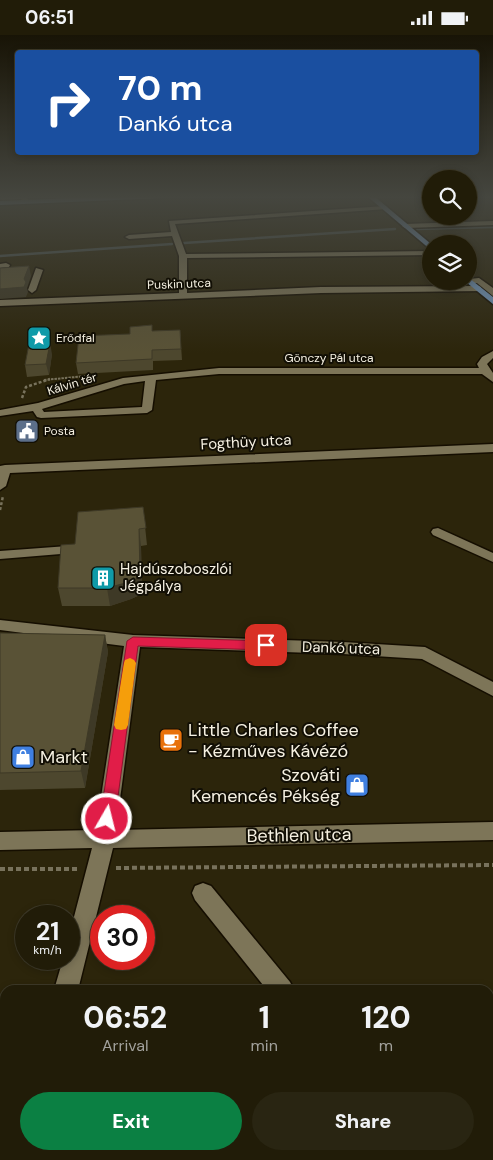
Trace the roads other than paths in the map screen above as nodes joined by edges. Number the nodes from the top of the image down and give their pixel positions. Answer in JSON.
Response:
{"nodes":[{"id":1,"x":180,"y":248,"type":"edge"},
{"id":2,"x":422,"y":253,"type":"edge"},
{"id":3,"x":183,"y":257,"type":"junction"},
{"id":4,"x":39,"y":270,"type":"dead end"},
{"id":5,"x":477,"y":280,"type":"edge"},
{"id":6,"x":478,"y":289,"type":"joint"},
{"id":7,"x":32,"y":290,"type":"dead end"},
{"id":8,"x":183,"y":297,"type":"junction"},
{"id":9,"x":492,"y":298,"type":"edge"},
{"id":10,"x":0,"y":303,"type":"edge"},
{"id":11,"x":493,"y":355,"type":"edge"},
{"id":12,"x":485,"y":371,"type":"junction"},
{"id":13,"x":151,"y":377,"type":"junction"},
{"id":14,"x":493,"y":379,"type":"edge"},
{"id":15,"x":76,"y":396,"type":"junction"},
{"id":16,"x":38,"y":411,"type":"dead end"},
{"id":17,"x":0,"y":413,"type":"edge"},
{"id":18,"x":77,"y":413,"type":"junction"},
{"id":19,"x":493,"y":448,"type":"edge"},
{"id":20,"x":5,"y":469,"type":"edge"},
{"id":21,"x":0,"y":486,"type":"edge"},
{"id":22,"x":438,"y":531,"type":"dead end"},
{"id":23,"x":68,"y":550,"type":"edge"},
{"id":24,"x":0,"y":555,"type":"edge"},
{"id":25,"x":493,"y":558,"type":"edge"},
{"id":26,"x":0,"y":625,"type":"edge"},
{"id":27,"x":133,"y":641,"type":"junction"},
{"id":28,"x":493,"y":690,"type":"edge"},
{"id":29,"x":493,"y":831,"type":"edge"},
{"id":30,"x":105,"y":839,"type":"junction"},
{"id":31,"x":0,"y":841,"type":"edge"},
{"id":32,"x":203,"y":893,"type":"dead end"},
{"id":33,"x":67,"y":985,"type":"edge"},
{"id":34,"x":278,"y":985,"type":"edge"}],
"edges":[{"from":1,"to":3,"type":"street"},
{"from":2,"to":3,"type":"street"},
{"from":3,"to":8,"type":"street"},
{"from":4,"to":7,"type":"street"},
{"from":5,"to":9,"type":"street"},
{"from":6,"to":8,"type":"street","name":"Puskin utca"},
{"from":6,"to":9,"type":"main road"},
{"from":8,"to":10,"type":"street","name":"Puskin utca"},
{"from":11,"to":12,"type":"street"},
{"from":12,"to":13,"type":"street","name":"Gönczy Pál utca"},
{"from":12,"to":14,"type":"street"},
{"from":13,"to":15,"type":"street","name":"Kálvin tér"},
{"from":13,"to":18,"type":"street"},
{"from":15,"to":17,"type":"street","name":"Kálvin tér"},
{"from":15,"to":18,"type":"street"},
{"from":16,"to":18,"type":"street"},
{"from":19,"to":20,"type":"street","name":"Fogthüy utca"},
{"from":20,"to":21,"type":"street"},
{"from":22,"to":25,"type":"street"},
{"from":23,"to":24,"type":"street"},
{"from":26,"to":27,"type":"street","name":"Dankó utca"},
{"from":27,"to":28,"type":"street","name":"Dankó utca"},
{"from":27,"to":30,"type":"street"},
{"from":29,"to":30,"type":"street","name":"Bethlen utca"},
{"from":30,"to":31,"type":"street","name":"Bethlen utca"},
{"from":30,"to":33,"type":"street"},
{"from":32,"to":34,"type":"street"}]}
